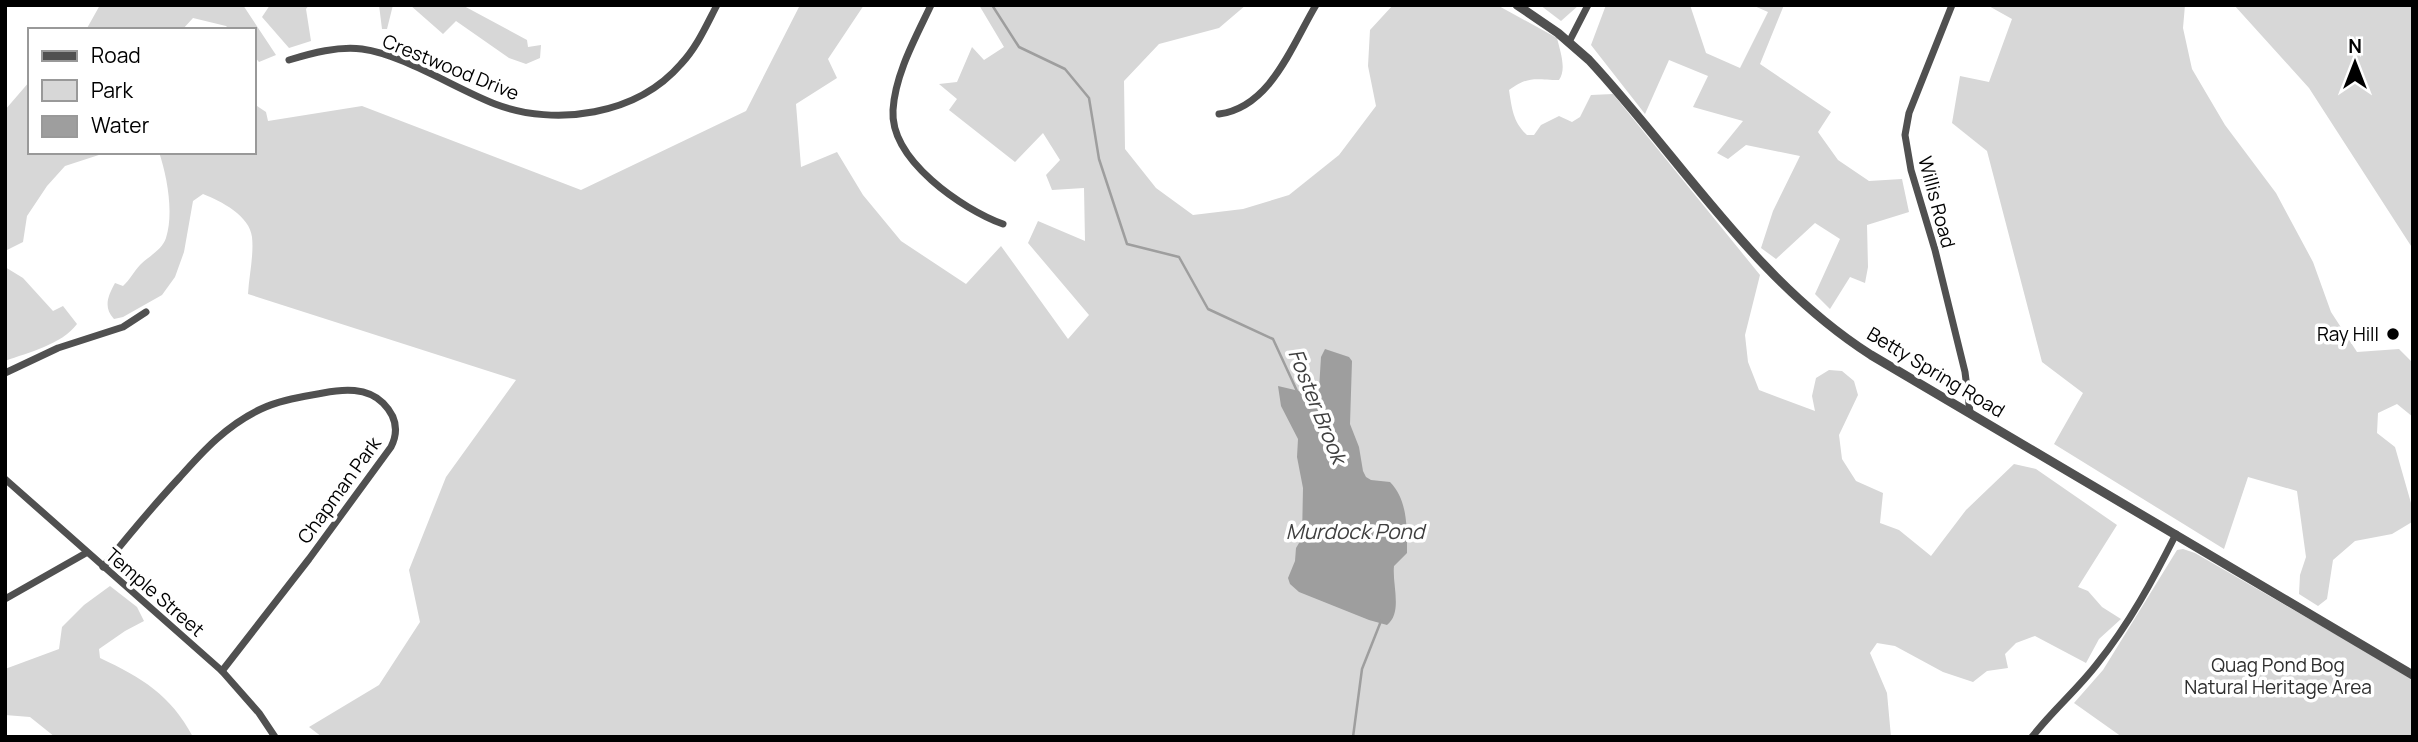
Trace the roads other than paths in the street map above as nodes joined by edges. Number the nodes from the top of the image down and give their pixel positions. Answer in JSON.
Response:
{"nodes":[{"id":1,"x":717,"y":5,"type":"edge"},
{"id":2,"x":931,"y":5,"type":"edge"},
{"id":3,"x":1316,"y":5,"type":"edge"},
{"id":4,"x":1517,"y":5,"type":"edge"},
{"id":5,"x":1588,"y":5,"type":"edge"},
{"id":6,"x":1952,"y":5,"type":"edge"},
{"id":7,"x":1569,"y":42,"type":"junction"},
{"id":8,"x":289,"y":60,"type":"dead end"},
{"id":9,"x":1219,"y":114,"type":"dead end"},
{"id":10,"x":1003,"y":224,"type":"dead end"},
{"id":11,"x":146,"y":312,"type":"dead end"},
{"id":12,"x":5,"y":373,"type":"edge"},
{"id":13,"x":1970,"y":412,"type":"junction"},
{"id":14,"x":5,"y":479,"type":"edge"},
{"id":15,"x":2176,"y":534,"type":"junction"},
{"id":16,"x":86,"y":553,"type":"junction"},
{"id":17,"x":103,"y":567,"type":"junction"},
{"id":18,"x":5,"y":599,"type":"edge"},
{"id":19,"x":222,"y":671,"type":"junction"},
{"id":20,"x":2413,"y":675,"type":"edge"},
{"id":21,"x":275,"y":737,"type":"edge"},
{"id":22,"x":2032,"y":737,"type":"edge"}],
"edges":[{"from":1,"to":8,"type":"street","name":"Crestwood Drive"},
{"from":2,"to":10,"type":"street"},
{"from":3,"to":9,"type":"street"},
{"from":4,"to":7,"type":"street","name":"Betty Spring Road"},
{"from":5,"to":7,"type":"street"},
{"from":6,"to":13,"type":"street","name":"Willis Road"},
{"from":7,"to":13,"type":"street","name":"Betty Spring Road"},
{"from":11,"to":12,"type":"street"},
{"from":13,"to":15,"type":"street","name":"Betty Spring Road"},
{"from":14,"to":16,"type":"street","name":"Temple Street"},
{"from":15,"to":20,"type":"street","name":"Betty Spring Road"},
{"from":15,"to":22,"type":"street"},
{"from":16,"to":17,"type":"street","name":"Temple Street"},
{"from":16,"to":18,"type":"street"},
{"from":17,"to":19,"type":"street","name":"Temple Street"},
{"from":17,"to":19,"type":"street","name":"Chapman Park"},
{"from":19,"to":21,"type":"street","name":"Temple Street"}]}
